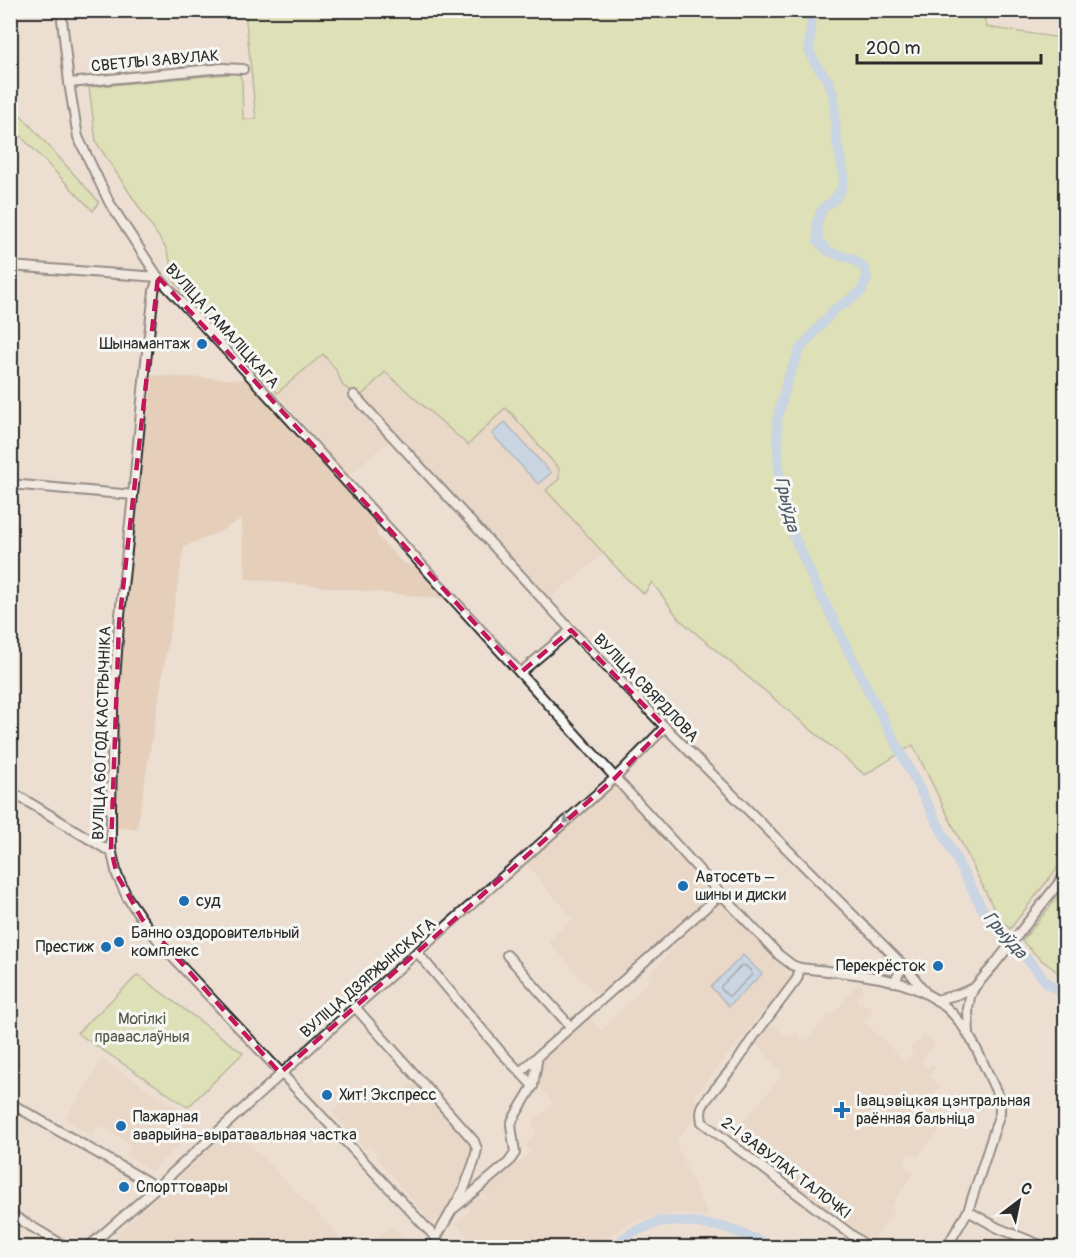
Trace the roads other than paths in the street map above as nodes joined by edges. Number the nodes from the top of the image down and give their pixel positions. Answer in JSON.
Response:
{"nodes":[{"id":1,"x":62,"y":10,"type":"edge"},
{"id":2,"x":243,"y":69,"type":"dead end"},
{"id":3,"x":69,"y":83,"type":"junction"},
{"id":4,"x":10,"y":266,"type":"edge"},
{"id":5,"x":158,"y":277,"type":"junction"},
{"id":6,"x":354,"y":395,"type":"dead end"},
{"id":7,"x":10,"y":484,"type":"edge"},
{"id":8,"x":133,"y":495,"type":"junction"},
{"id":9,"x":364,"y":501,"type":"joint"},
{"id":10,"x":571,"y":630,"type":"junction"},
{"id":11,"x":520,"y":673,"type":"junction"},
{"id":12,"x":665,"y":727,"type":"junction"},
{"id":13,"x":615,"y":778,"type":"junction"},
{"id":14,"x":10,"y":791,"type":"edge"},
{"id":15,"x":111,"y":849,"type":"junction"},
{"id":16,"x":1065,"y":874,"type":"edge"},
{"id":17,"x":721,"y":894,"type":"junction"},
{"id":18,"x":417,"y":952,"type":"junction"},
{"id":19,"x":507,"y":955,"type":"dead end"},
{"id":20,"x":904,"y":966,"type":"junction"},
{"id":21,"x":800,"y":968,"type":"junction"},
{"id":22,"x":894,"y":982,"type":"junction"},
{"id":23,"x":974,"y":988,"type":"junction"},
{"id":24,"x":926,"y":993,"type":"junction"},
{"id":25,"x":936,"y":1000,"type":"junction"},
{"id":26,"x":355,"y":1006,"type":"junction"},
{"id":27,"x":570,"y":1026,"type":"junction"},
{"id":28,"x":969,"y":1037,"type":"junction"},
{"id":29,"x":538,"y":1056,"type":"junction"},
{"id":30,"x":520,"y":1072,"type":"junction"},
{"id":31,"x":280,"y":1073,"type":"junction"},
{"id":32,"x":533,"y":1086,"type":"junction"},
{"id":33,"x":10,"y":1103,"type":"edge"},
{"id":34,"x":156,"y":1188,"type":"junction"},
{"id":35,"x":451,"y":1211,"type":"junction"},
{"id":36,"x":969,"y":1212,"type":"junction"},
{"id":37,"x":10,"y":1214,"type":"edge"},
{"id":38,"x":436,"y":1238,"type":"junction"},
{"id":39,"x":68,"y":1248,"type":"edge"},
{"id":40,"x":87,"y":1248,"type":"edge"},
{"id":41,"x":443,"y":1248,"type":"edge"},
{"id":42,"x":869,"y":1248,"type":"edge"},
{"id":43,"x":946,"y":1248,"type":"edge"},
{"id":44,"x":1048,"y":1248,"type":"edge"}],
"edges":[{"from":1,"to":3,"type":"street","name":"ВУЛІЦА ГАМАЛІЦКАГА"},
{"from":2,"to":3,"type":"street","name":"СВЕТЛЫ ЗАВУЛАК"},
{"from":3,"to":5,"type":"street","name":"ВУЛІЦА ГАМАЛІЦКАГА"},
{"from":4,"to":5,"type":"street"},
{"from":5,"to":8,"type":"street","name":"ВУЛІЦА 60 ГОД КАСТРЫЧНІКА"},
{"from":5,"to":9,"type":"street","name":"ВУЛІЦА ГАМАЛІЦКАГА"},
{"from":6,"to":10,"type":"street","name":"ВУЛІЦА СВЯРДЛОВА"},
{"from":7,"to":8,"type":"street"},
{"from":8,"to":15,"type":"street","name":"ВУЛІЦА 60 ГОД КАСТРЫЧНІКА"},
{"from":9,"to":11,"type":"street","name":"ВУЛІЦА СВЯРДЛОВА"},
{"from":10,"to":11,"type":"street"},
{"from":10,"to":12,"type":"street","name":"ВУЛІЦА СВЯРДЛОВА"},
{"from":11,"to":13,"type":"street","name":"ВУЛІЦА СВЯРДЛОВА"},
{"from":12,"to":13,"type":"street","name":"ВУЛІЦА ДЗЯРЖЫНСКАГА"},
{"from":12,"to":20,"type":"street","name":"ВУЛІЦА СВЯРДЛОВА"},
{"from":13,"to":17,"type":"street","name":"ВУЛІЦА СВЯРДЛОВА"},
{"from":13,"to":18,"type":"street","name":"ВУЛІЦА ДЗЯРЖЫНСКАГА","one_way":true},
{"from":14,"to":15,"type":"street"},
{"from":15,"to":31,"type":"street","name":"ВУЛІЦА 60 ГОД КАСТРЫЧНІКА"},
{"from":16,"to":23,"type":"street"},
{"from":17,"to":21,"type":"street","name":"ВУЛІЦА СВЯРДЛОВА"},
{"from":17,"to":27,"type":"street"},
{"from":18,"to":26,"type":"street","name":"ВУЛІЦА ДЗЯРЖЫНСКАГА"},
{"from":18,"to":30,"type":"street"},
{"from":19,"to":27,"type":"street"},
{"from":20,"to":22,"type":"street"},
{"from":20,"to":24,"type":"street","name":"ВУЛІЦА СВЯРДЛОВА"},
{"from":21,"to":22,"type":"street","name":"ВУЛІЦА СВЯРДЛОВА"},
{"from":21,"to":42,"type":"street","name":"2-І ЗАВУЛАК ТАЛОЧКІ"},
{"from":22,"to":24,"type":"street","name":"ВУЛІЦА СВЯРДЛОВА"},
{"from":23,"to":25,"type":"street"},
{"from":23,"to":28,"type":"street"},
{"from":24,"to":25,"type":"street","name":"ВУЛІЦА СВЯРДЛОВА"},
{"from":25,"to":28,"type":"street","name":"ВУЛІЦА СВЯРДЛОВА"},
{"from":26,"to":31,"type":"street","name":"ВУЛІЦА ДЗЯРЖЫНСКАГА"},
{"from":26,"to":35,"type":"street"},
{"from":27,"to":29,"type":"street"},
{"from":28,"to":36,"type":"street","name":"ВУЛІЦА СВЯРДЛОВА"},
{"from":29,"to":30,"type":"street"},
{"from":29,"to":32,"type":"street"},
{"from":30,"to":32,"type":"street"},
{"from":31,"to":34,"type":"street","name":"ВУЛІЦА ДЗЯРЖЫНСКАГА"},
{"from":31,"to":38,"type":"street","name":"ВУЛІЦА 60 ГОД КАСТРЫЧНІКА"},
{"from":32,"to":35,"type":"street"},
{"from":33,"to":34,"type":"street"},
{"from":34,"to":40,"type":"street","name":"ВУЛІЦА ДЗЯРЖЫНСКАГА"},
{"from":35,"to":38,"type":"street"},
{"from":36,"to":43,"type":"street","name":"ВУЛІЦА СВЯРДЛОВА"},
{"from":36,"to":44,"type":"street"},
{"from":37,"to":39,"type":"street"},
{"from":38,"to":41,"type":"street","name":"ВУЛІЦА 60 ГОД КАСТРЫЧНІКА"}]}
